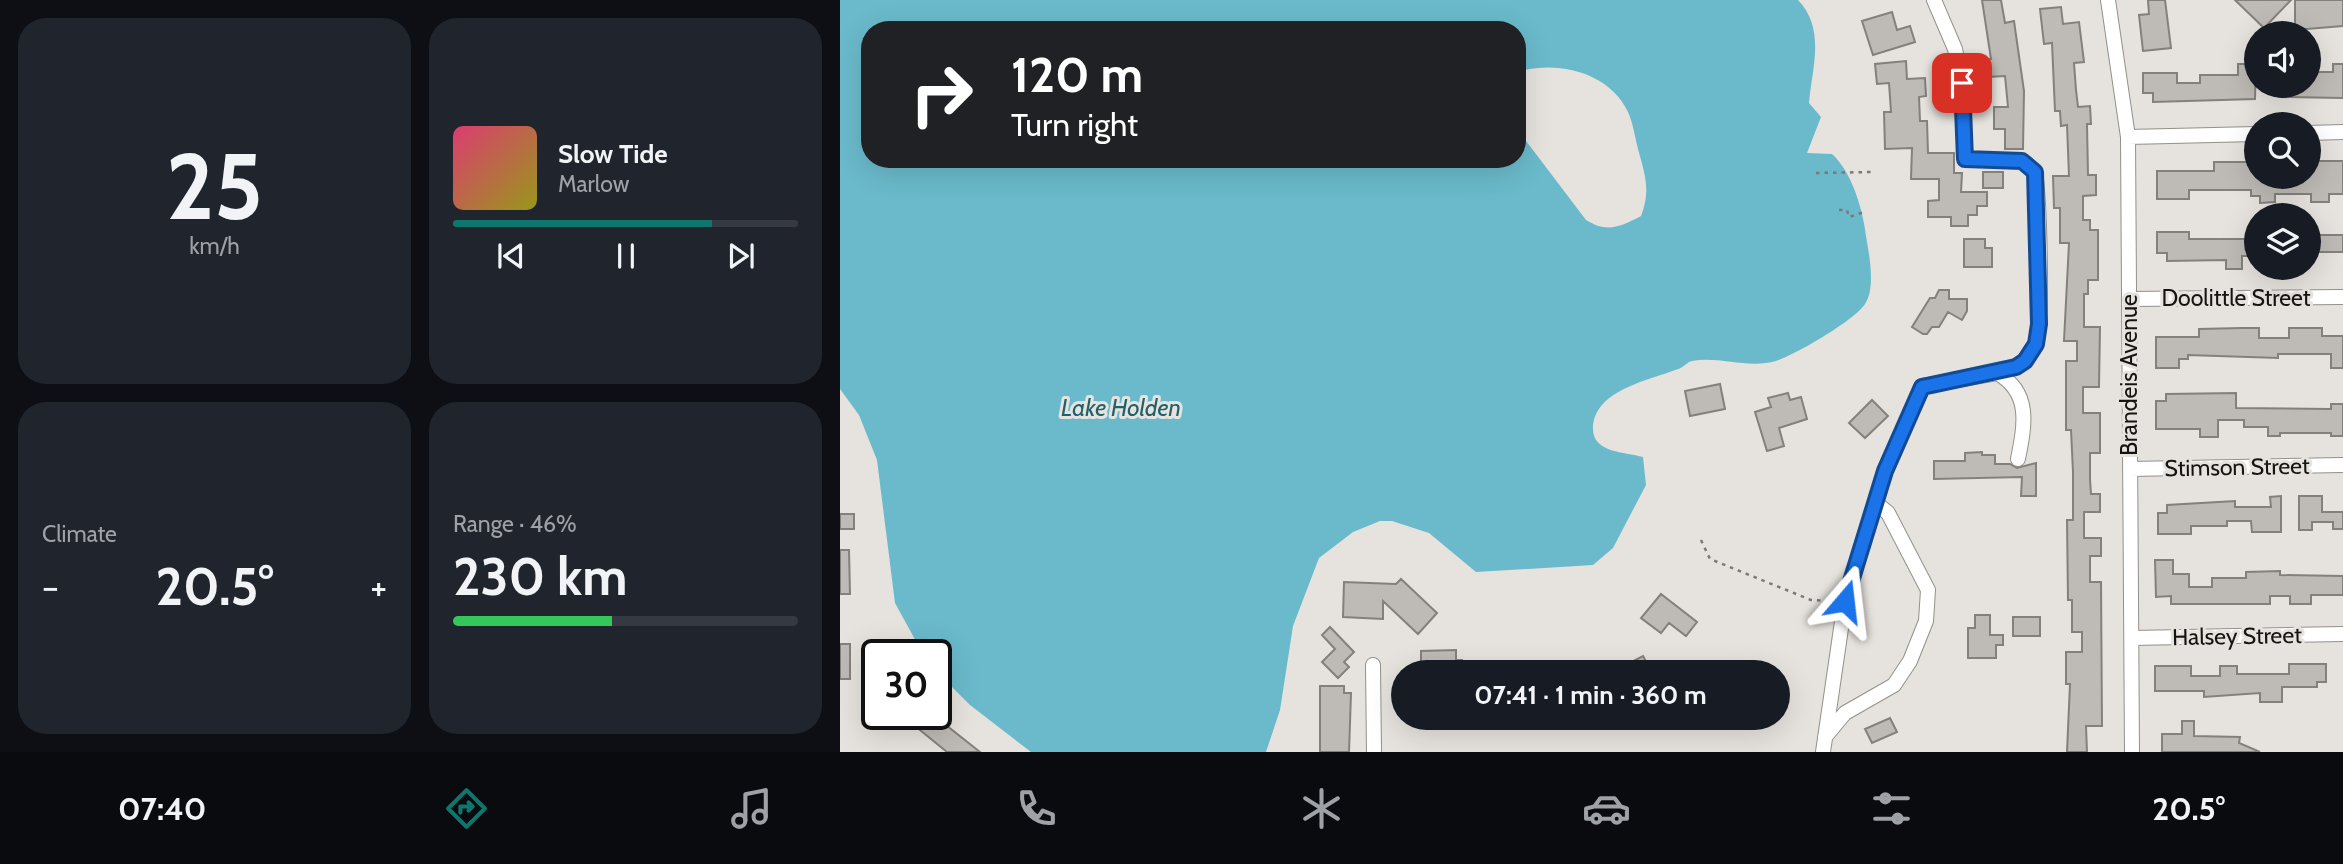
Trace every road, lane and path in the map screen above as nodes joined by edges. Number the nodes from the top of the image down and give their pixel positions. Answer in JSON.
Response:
{"nodes":[{"id":1,"x":1934,"y":0,"type":"edge"},
{"id":2,"x":2108,"y":0,"type":"edge"},
{"id":3,"x":2321,"y":132,"type":"edge"},
{"id":4,"x":2343,"y":132,"type":"edge"},
{"id":5,"x":2244,"y":134,"type":"edge"},
{"id":6,"x":2127,"y":137,"type":"junction"},
{"id":7,"x":1873,"y":172,"type":"dead end"},
{"id":8,"x":1816,"y":173,"type":"dead end"},
{"id":9,"x":1839,"y":210,"type":"dead end"},
{"id":10,"x":1864,"y":212,"type":"dead end"},
{"id":11,"x":2343,"y":297,"type":"edge"},
{"id":12,"x":2129,"y":299,"type":"junction"},
{"id":13,"x":1997,"y":373,"type":"junction"},
{"id":14,"x":2018,"y":459,"type":"dead end"},
{"id":15,"x":2343,"y":465,"type":"edge"},
{"id":16,"x":2130,"y":469,"type":"junction"},
{"id":17,"x":1876,"y":503,"type":"junction"},
{"id":18,"x":1701,"y":540,"type":"dead end"},
{"id":19,"x":1845,"y":601,"type":"junction"},
{"id":20,"x":2343,"y":634,"type":"edge"},
{"id":21,"x":2132,"y":638,"type":"junction"},
{"id":22,"x":1373,"y":665,"type":"dead end"},
{"id":23,"x":1824,"y":745,"type":"edge"},
{"id":24,"x":1374,"y":752,"type":"edge"},
{"id":25,"x":2132,"y":752,"type":"edge"}],
"edges":[{"from":1,"to":13,"type":"street"},
{"from":2,"to":6,"type":"street","name":"Brandeis Avenue"},
{"from":3,"to":4,"type":"street"},
{"from":5,"to":6,"type":"street"},
{"from":6,"to":12,"type":"street","name":"Brandeis Avenue"},
{"from":7,"to":8,"type":"path"},
{"from":9,"to":10,"type":"path"},
{"from":11,"to":12,"type":"street","name":"Doolittle Street"},
{"from":12,"to":16,"type":"street","name":"Brandeis Avenue"},
{"from":13,"to":14,"type":"street"},
{"from":13,"to":17,"type":"street"},
{"from":15,"to":16,"type":"street","name":"Stimson Street"},
{"from":16,"to":21,"type":"street","name":"Brandeis Avenue"},
{"from":17,"to":19,"type":"street"},
{"from":17,"to":23,"type":"street"},
{"from":18,"to":19,"type":"path"},
{"from":19,"to":23,"type":"street"},
{"from":20,"to":21,"type":"street","name":"Halsey Street"},
{"from":21,"to":25,"type":"street","name":"Brandeis Avenue"},
{"from":22,"to":24,"type":"street"}]}
